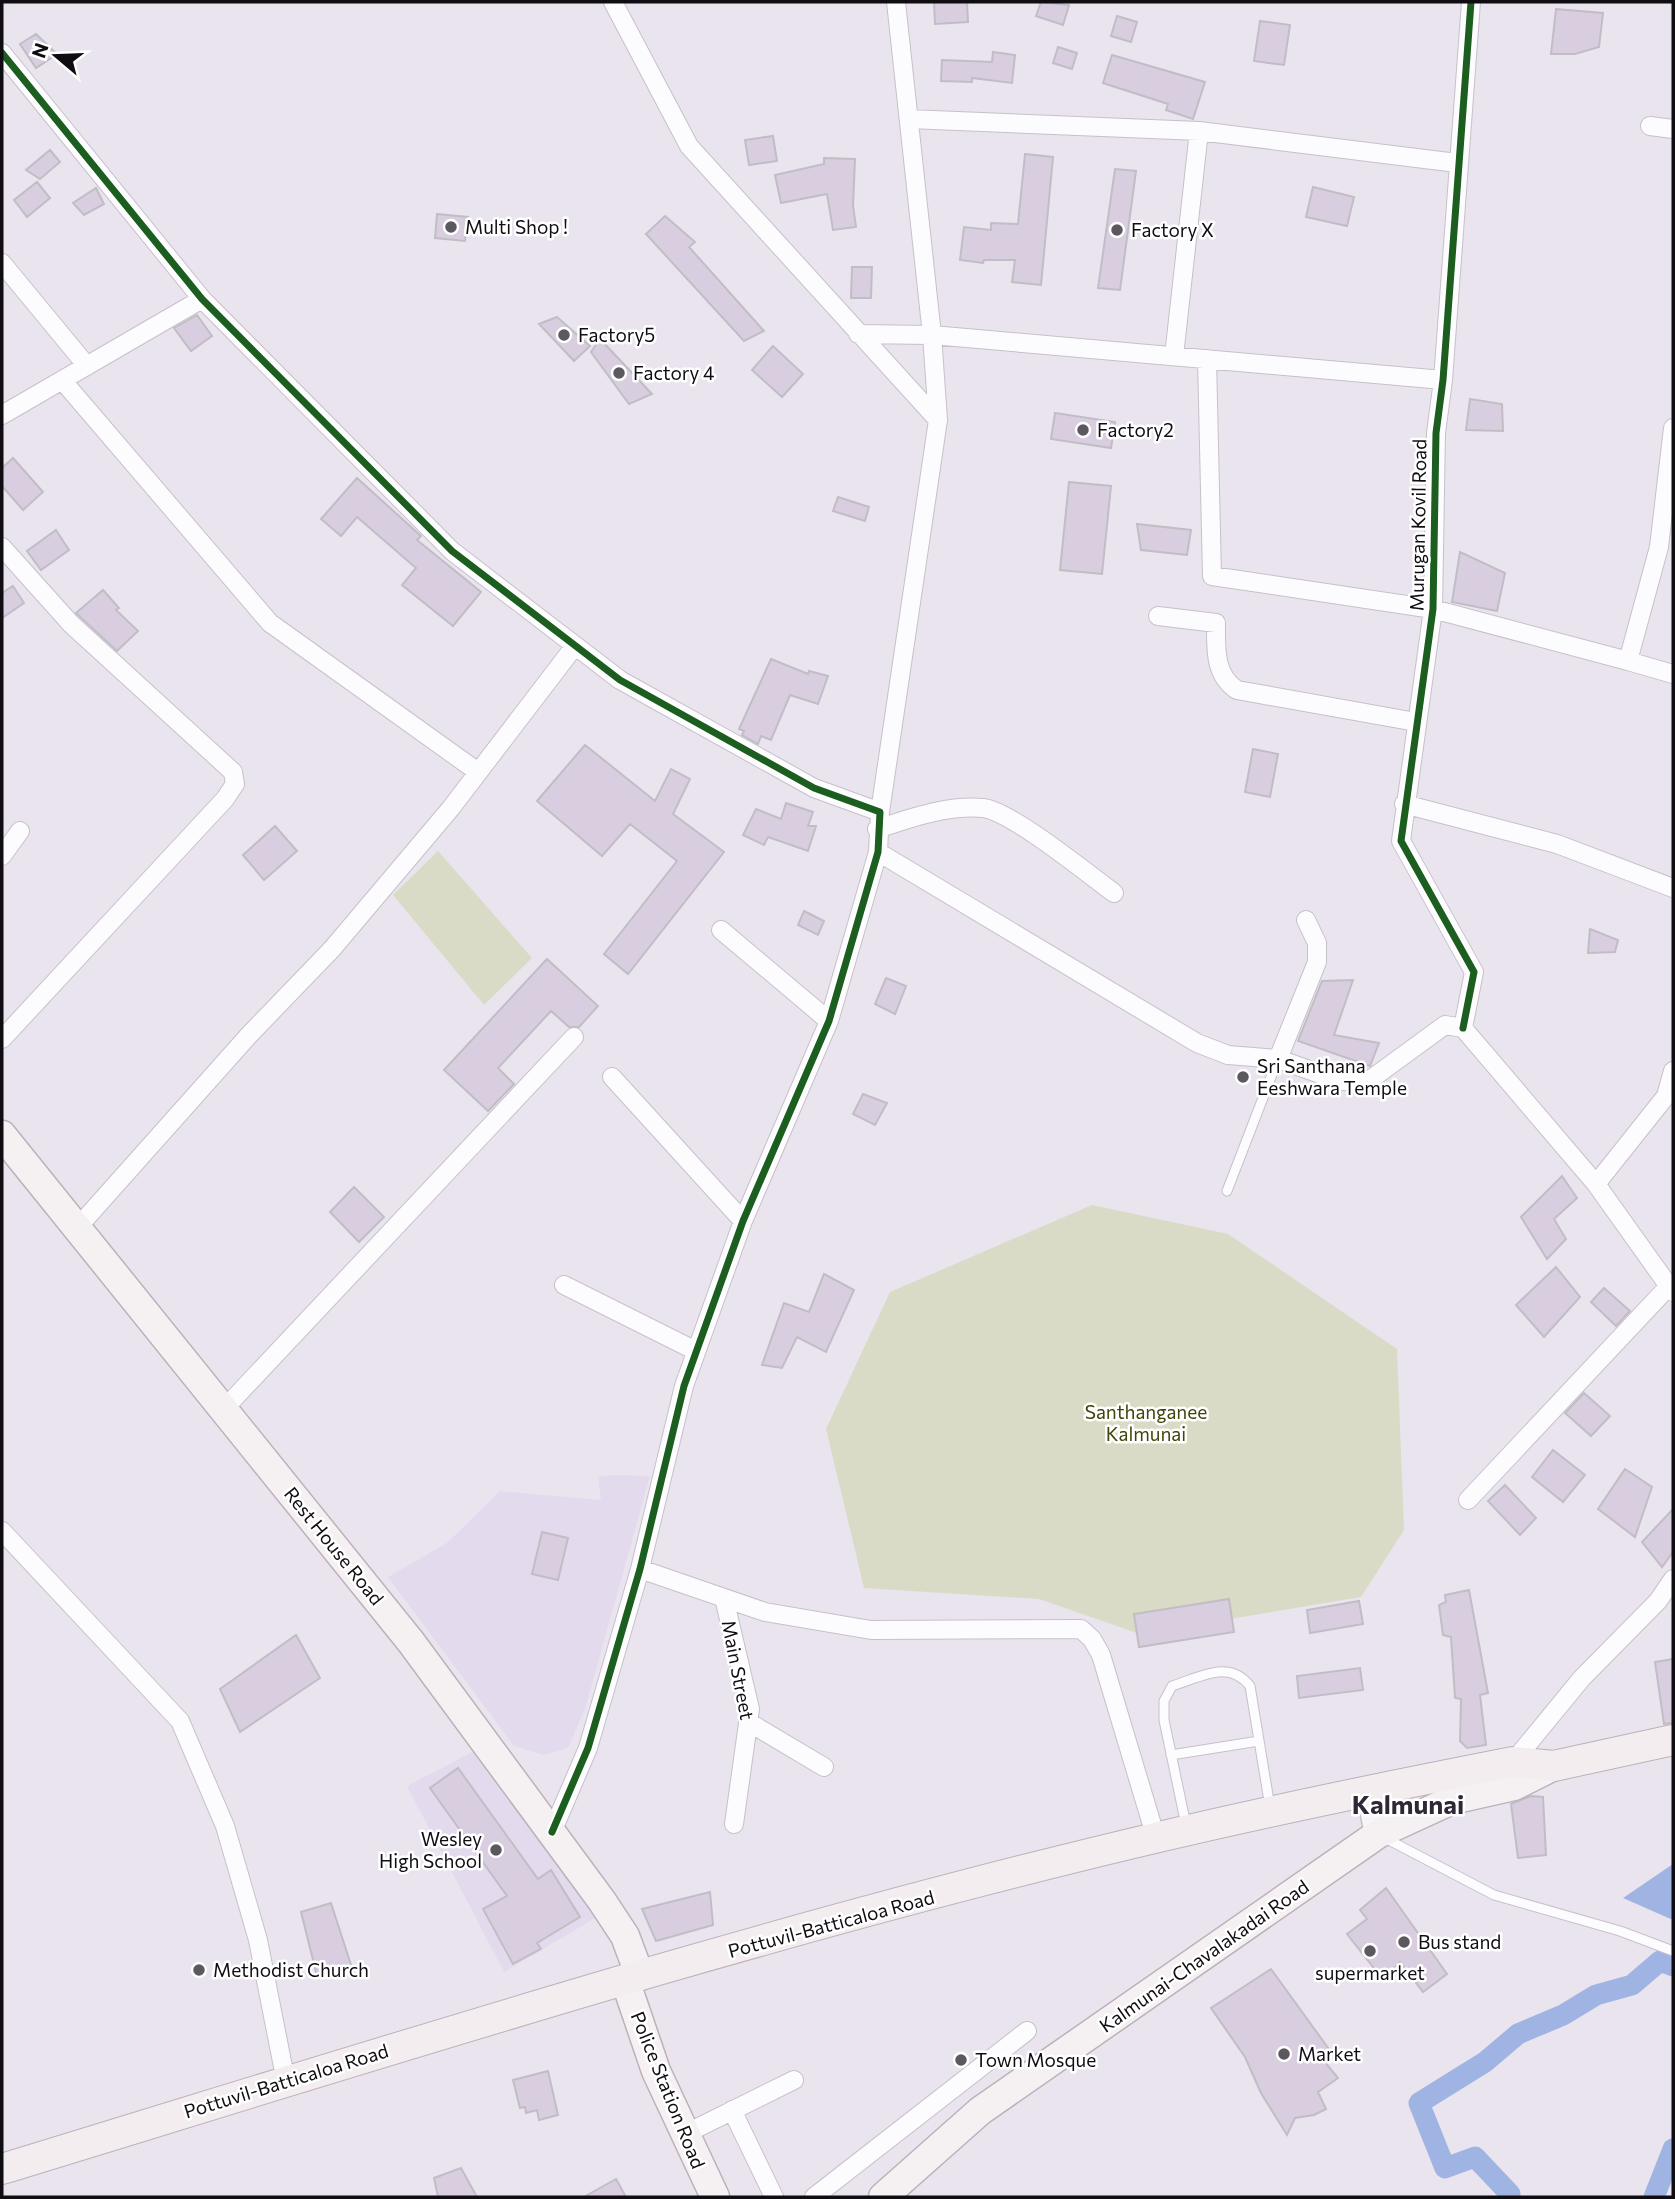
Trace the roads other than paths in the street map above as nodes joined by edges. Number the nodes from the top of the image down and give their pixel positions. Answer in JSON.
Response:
{"nodes":[{"id":1,"x":613,"y":2,"type":"edge"},
{"id":2,"x":896,"y":2,"type":"edge"},
{"id":3,"x":1471,"y":2,"type":"edge"},
{"id":4,"x":2,"y":53,"type":"edge"},
{"id":5,"x":909,"y":120,"type":"junction"},
{"id":6,"x":1650,"y":126,"type":"dead end"},
{"id":7,"x":1673,"y":129,"type":"edge"},
{"id":8,"x":1199,"y":131,"type":"junction"},
{"id":9,"x":1457,"y":163,"type":"junction"},
{"id":10,"x":2,"y":263,"type":"edge"},
{"id":11,"x":202,"y":299,"type":"junction"},
{"id":12,"x":858,"y":334,"type":"junction"},
{"id":13,"x":932,"y":335,"type":"junction"},
{"id":14,"x":1174,"y":356,"type":"junction"},
{"id":15,"x":1207,"y":359,"type":"junction"},
{"id":16,"x":87,"y":366,"type":"junction"},
{"id":17,"x":62,"y":380,"type":"junction"},
{"id":18,"x":1443,"y":380,"type":"junction"},
{"id":19,"x":2,"y":415,"type":"edge"},
{"id":20,"x":938,"y":420,"type":"junction"},
{"id":21,"x":1673,"y":428,"type":"edge"},
{"id":22,"x":2,"y":547,"type":"edge"},
{"id":23,"x":1433,"y":609,"type":"junction"},
{"id":24,"x":1158,"y":616,"type":"dead end"},
{"id":25,"x":574,"y":647,"type":"junction"},
{"id":26,"x":1628,"y":661,"type":"junction"},
{"id":27,"x":1673,"y":674,"type":"edge"},
{"id":28,"x":1416,"y":722,"type":"junction"},
{"id":29,"x":478,"y":772,"type":"junction"},
{"id":30,"x":1404,"y":804,"type":"junction"},
{"id":31,"x":878,"y":821,"type":"junction"},
{"id":32,"x":20,"y":831,"type":"dead end"},
{"id":33,"x":878,"y":852,"type":"junction"},
{"id":34,"x":2,"y":856,"type":"edge"},
{"id":35,"x":1673,"y":888,"type":"edge"},
{"id":36,"x":1114,"y":893,"type":"dead end"},
{"id":37,"x":1306,"y":920,"type":"dead end"},
{"id":38,"x":721,"y":930,"type":"dead end"},
{"id":39,"x":828,"y":1021,"type":"junction"},
{"id":40,"x":1463,"y":1028,"type":"junction"},
{"id":41,"x":574,"y":1037,"type":"dead end"},
{"id":42,"x":2,"y":1039,"type":"edge"},
{"id":43,"x":1278,"y":1059,"type":"junction"},
{"id":44,"x":1673,"y":1071,"type":"edge"},
{"id":45,"x":612,"y":1077,"type":"dead end"},
{"id":46,"x":2,"y":1135,"type":"edge"},
{"id":47,"x":1596,"y":1184,"type":"junction"},
{"id":48,"x":1227,"y":1191,"type":"dead end"},
{"id":49,"x":743,"y":1221,"type":"junction"},
{"id":50,"x":78,"y":1227,"type":"junction"},
{"id":51,"x":564,"y":1285,"type":"dead end"},
{"id":52,"x":1671,"y":1289,"type":"edge"},
{"id":53,"x":696,"y":1351,"type":"junction"},
{"id":54,"x":224,"y":1409,"type":"junction"},
{"id":55,"x":1468,"y":1500,"type":"dead end"},
{"id":56,"x":2,"y":1531,"type":"edge"},
{"id":57,"x":640,"y":1569,"type":"junction"},
{"id":58,"x":1673,"y":1579,"type":"edge"},
{"id":59,"x":724,"y":1598,"type":"junction"},
{"id":60,"x":750,"y":1723,"type":"junction"},
{"id":61,"x":1673,"y":1740,"type":"edge"},
{"id":62,"x":1259,"y":1741,"type":"junction"},
{"id":63,"x":1171,"y":1755,"type":"junction"},
{"id":64,"x":1513,"y":1762,"type":"junction"},
{"id":65,"x":1554,"y":1766,"type":"junction"},
{"id":66,"x":824,"y":1767,"type":"dead end"},
{"id":67,"x":1369,"y":1790,"type":"junction"},
{"id":68,"x":1271,"y":1812,"type":"junction"},
{"id":69,"x":734,"y":1824,"type":"dead end"},
{"id":70,"x":1186,"y":1831,"type":"junction"},
{"id":71,"x":552,"y":1832,"type":"junction"},
{"id":72,"x":1378,"y":1834,"type":"junction"},
{"id":73,"x":1156,"y":1838,"type":"junction"},
{"id":74,"x":1673,"y":1951,"type":"edge"},
{"id":75,"x":633,"y":1978,"type":"junction"},
{"id":76,"x":1027,"y":2031,"type":"dead end"},
{"id":77,"x":794,"y":2080,"type":"dead end"},
{"id":78,"x":286,"y":2082,"type":"junction"},
{"id":79,"x":732,"y":2110,"type":"junction"},
{"id":80,"x":683,"y":2135,"type":"junction"},
{"id":81,"x":2,"y":2169,"type":"edge"},
{"id":82,"x":715,"y":2197,"type":"edge"},
{"id":83,"x":774,"y":2197,"type":"edge"},
{"id":84,"x":814,"y":2197,"type":"edge"},
{"id":85,"x":883,"y":2197,"type":"edge"}],
"edges":[{"from":1,"to":12,"type":"street"},
{"from":2,"to":5,"type":"street"},
{"from":3,"to":9,"type":"street","name":"Murugan Kovil Road"},
{"from":4,"to":11,"type":"street"},
{"from":5,"to":8,"type":"street"},
{"from":5,"to":13,"type":"street"},
{"from":6,"to":7,"type":"street"},
{"from":8,"to":9,"type":"street"},
{"from":8,"to":14,"type":"street"},
{"from":9,"to":18,"type":"street","name":"Murugan Kovil Road"},
{"from":10,"to":16,"type":"street"},
{"from":11,"to":16,"type":"street"},
{"from":11,"to":25,"type":"street"},
{"from":12,"to":13,"type":"street"},
{"from":12,"to":20,"type":"street"},
{"from":13,"to":14,"type":"street"},
{"from":13,"to":20,"type":"street"},
{"from":14,"to":15,"type":"street"},
{"from":15,"to":18,"type":"street"},
{"from":15,"to":23,"type":"street"},
{"from":16,"to":17,"type":"street"},
{"from":17,"to":19,"type":"street"},
{"from":17,"to":29,"type":"street"},
{"from":18,"to":23,"type":"street","name":"Murugan Kovil Road"},
{"from":20,"to":31,"type":"street"},
{"from":21,"to":26,"type":"street"},
{"from":22,"to":42,"type":"street"},
{"from":23,"to":26,"type":"street"},
{"from":23,"to":28,"type":"street","name":"Murugan Kovil Road"},
{"from":24,"to":28,"type":"street"},
{"from":25,"to":29,"type":"street"},
{"from":25,"to":31,"type":"street"},
{"from":26,"to":27,"type":"street"},
{"from":28,"to":30,"type":"street","name":"Murugan Kovil Road"},
{"from":29,"to":50,"type":"street"},
{"from":30,"to":35,"type":"street"},
{"from":30,"to":40,"type":"street","name":"Murugan Kovil Road"},
{"from":31,"to":33,"type":"street"},
{"from":31,"to":36,"type":"street"},
{"from":32,"to":34,"type":"street"},
{"from":33,"to":39,"type":"street"},
{"from":33,"to":43,"type":"street"},
{"from":37,"to":43,"type":"street"},
{"from":38,"to":39,"type":"street"},
{"from":39,"to":49,"type":"street"},
{"from":40,"to":43,"type":"street"},
{"from":40,"to":47,"type":"street"},
{"from":41,"to":54,"type":"street"},
{"from":43,"to":48,"type":"lane"},
{"from":44,"to":47,"type":"street"},
{"from":45,"to":49,"type":"street"},
{"from":46,"to":50,"type":"main road","name":"Rest House Road"},
{"from":47,"to":52,"type":"street"},
{"from":49,"to":53,"type":"street"},
{"from":50,"to":54,"type":"main road","name":"Rest House Road"},
{"from":51,"to":53,"type":"street"},
{"from":52,"to":55,"type":"street"},
{"from":53,"to":57,"type":"street"},
{"from":54,"to":71,"type":"main road","name":"Rest House Road"},
{"from":56,"to":78,"type":"street"},
{"from":57,"to":59,"type":"street"},
{"from":57,"to":71,"type":"street"},
{"from":58,"to":64,"type":"street"},
{"from":59,"to":60,"type":"street","name":"Main Street"},
{"from":59,"to":73,"type":"street"},
{"from":60,"to":66,"type":"street"},
{"from":60,"to":69,"type":"street","name":"Main Street"},
{"from":61,"to":65,"type":"highway","name":"Pottuvil-Batticaloa Road"},
{"from":62,"to":63,"type":"lane"},
{"from":62,"to":63,"type":"lane"},
{"from":62,"to":68,"type":"lane"},
{"from":63,"to":70,"type":"lane"},
{"from":64,"to":65,"type":"highway","name":"Pottuvil-Batticaloa Road"},
{"from":64,"to":67,"type":"highway","name":"Pottuvil-Batticaloa Road"},
{"from":65,"to":72,"type":"main road","name":"Kalmunai-Chavalakadai Road"},
{"from":67,"to":68,"type":"highway","name":"Pottuvil-Batticaloa Road"},
{"from":67,"to":72,"type":"main road"},
{"from":68,"to":70,"type":"highway","name":"Pottuvil-Batticaloa Road"},
{"from":70,"to":73,"type":"highway","name":"Pottuvil-Batticaloa Road"},
{"from":71,"to":75,"type":"main road","name":"Rest House Road"},
{"from":72,"to":74,"type":"lane"},
{"from":72,"to":85,"type":"main road","name":"Kalmunai-Chavalakadai Road"},
{"from":73,"to":75,"type":"highway","name":"Pottuvil-Batticaloa Road"},
{"from":75,"to":78,"type":"highway","name":"Pottuvil-Batticaloa Road"},
{"from":75,"to":80,"type":"main road","name":"Police Station Road"},
{"from":76,"to":84,"type":"street"},
{"from":77,"to":79,"type":"street"},
{"from":78,"to":81,"type":"highway","name":"Pottuvil-Batticaloa Road"},
{"from":79,"to":80,"type":"street"},
{"from":79,"to":83,"type":"street"},
{"from":80,"to":82,"type":"main road","name":"Police Station Road"}]}
